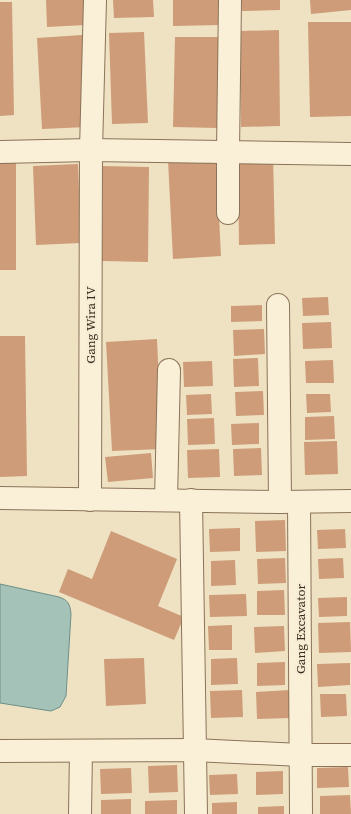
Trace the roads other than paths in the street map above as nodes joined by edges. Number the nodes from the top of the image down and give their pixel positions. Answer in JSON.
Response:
{"nodes":[{"id":1,"x":95,"y":0,"type":"edge"},
{"id":2,"x":230,"y":0,"type":"edge"},
{"id":3,"x":91,"y":150,"type":"junction"},
{"id":4,"x":228,"y":151,"type":"junction"},
{"id":5,"x":0,"y":152,"type":"edge"},
{"id":6,"x":351,"y":154,"type":"edge"},
{"id":7,"x":228,"y":213,"type":"dead end"},
{"id":8,"x":278,"y":305,"type":"dead end"},
{"id":9,"x":169,"y":370,"type":"dead end"},
{"id":10,"x":0,"y":498,"type":"edge"},
{"id":11,"x":90,"y":500,"type":"junction"},
{"id":12,"x":166,"y":500,"type":"junction"},
{"id":13,"x":191,"y":500,"type":"junction"},
{"id":14,"x":351,"y":501,"type":"edge"},
{"id":15,"x":289,"y":502,"type":"junction"},
{"id":16,"x":194,"y":750,"type":"junction"},
{"id":17,"x":0,"y":751,"type":"edge"},
{"id":18,"x":81,"y":751,"type":"junction"},
{"id":19,"x":301,"y":755,"type":"junction"},
{"id":20,"x":351,"y":755,"type":"edge"},
{"id":21,"x":80,"y":814,"type":"edge"},
{"id":22,"x":196,"y":814,"type":"edge"},
{"id":23,"x":301,"y":814,"type":"edge"}],
"edges":[{"from":1,"to":3,"type":"street","name":"Gang Wira IV"},
{"from":2,"to":4,"type":"street"},
{"from":3,"to":4,"type":"street"},
{"from":3,"to":5,"type":"street"},
{"from":3,"to":11,"type":"street","name":"Gang Wira IV"},
{"from":4,"to":6,"type":"street"},
{"from":4,"to":7,"type":"street"},
{"from":8,"to":15,"type":"street","name":"Gang Excavator"},
{"from":9,"to":12,"type":"street"},
{"from":10,"to":11,"type":"street"},
{"from":11,"to":12,"type":"street"},
{"from":12,"to":13,"type":"street"},
{"from":13,"to":15,"type":"street"},
{"from":13,"to":16,"type":"street"},
{"from":14,"to":15,"type":"street"},
{"from":15,"to":19,"type":"street","name":"Gang Excavator"},
{"from":16,"to":18,"type":"street"},
{"from":16,"to":19,"type":"street"},
{"from":16,"to":22,"type":"street"},
{"from":17,"to":18,"type":"street"},
{"from":18,"to":21,"type":"street"},
{"from":19,"to":20,"type":"street"},
{"from":19,"to":23,"type":"street","name":"Gang Excavator"}]}
